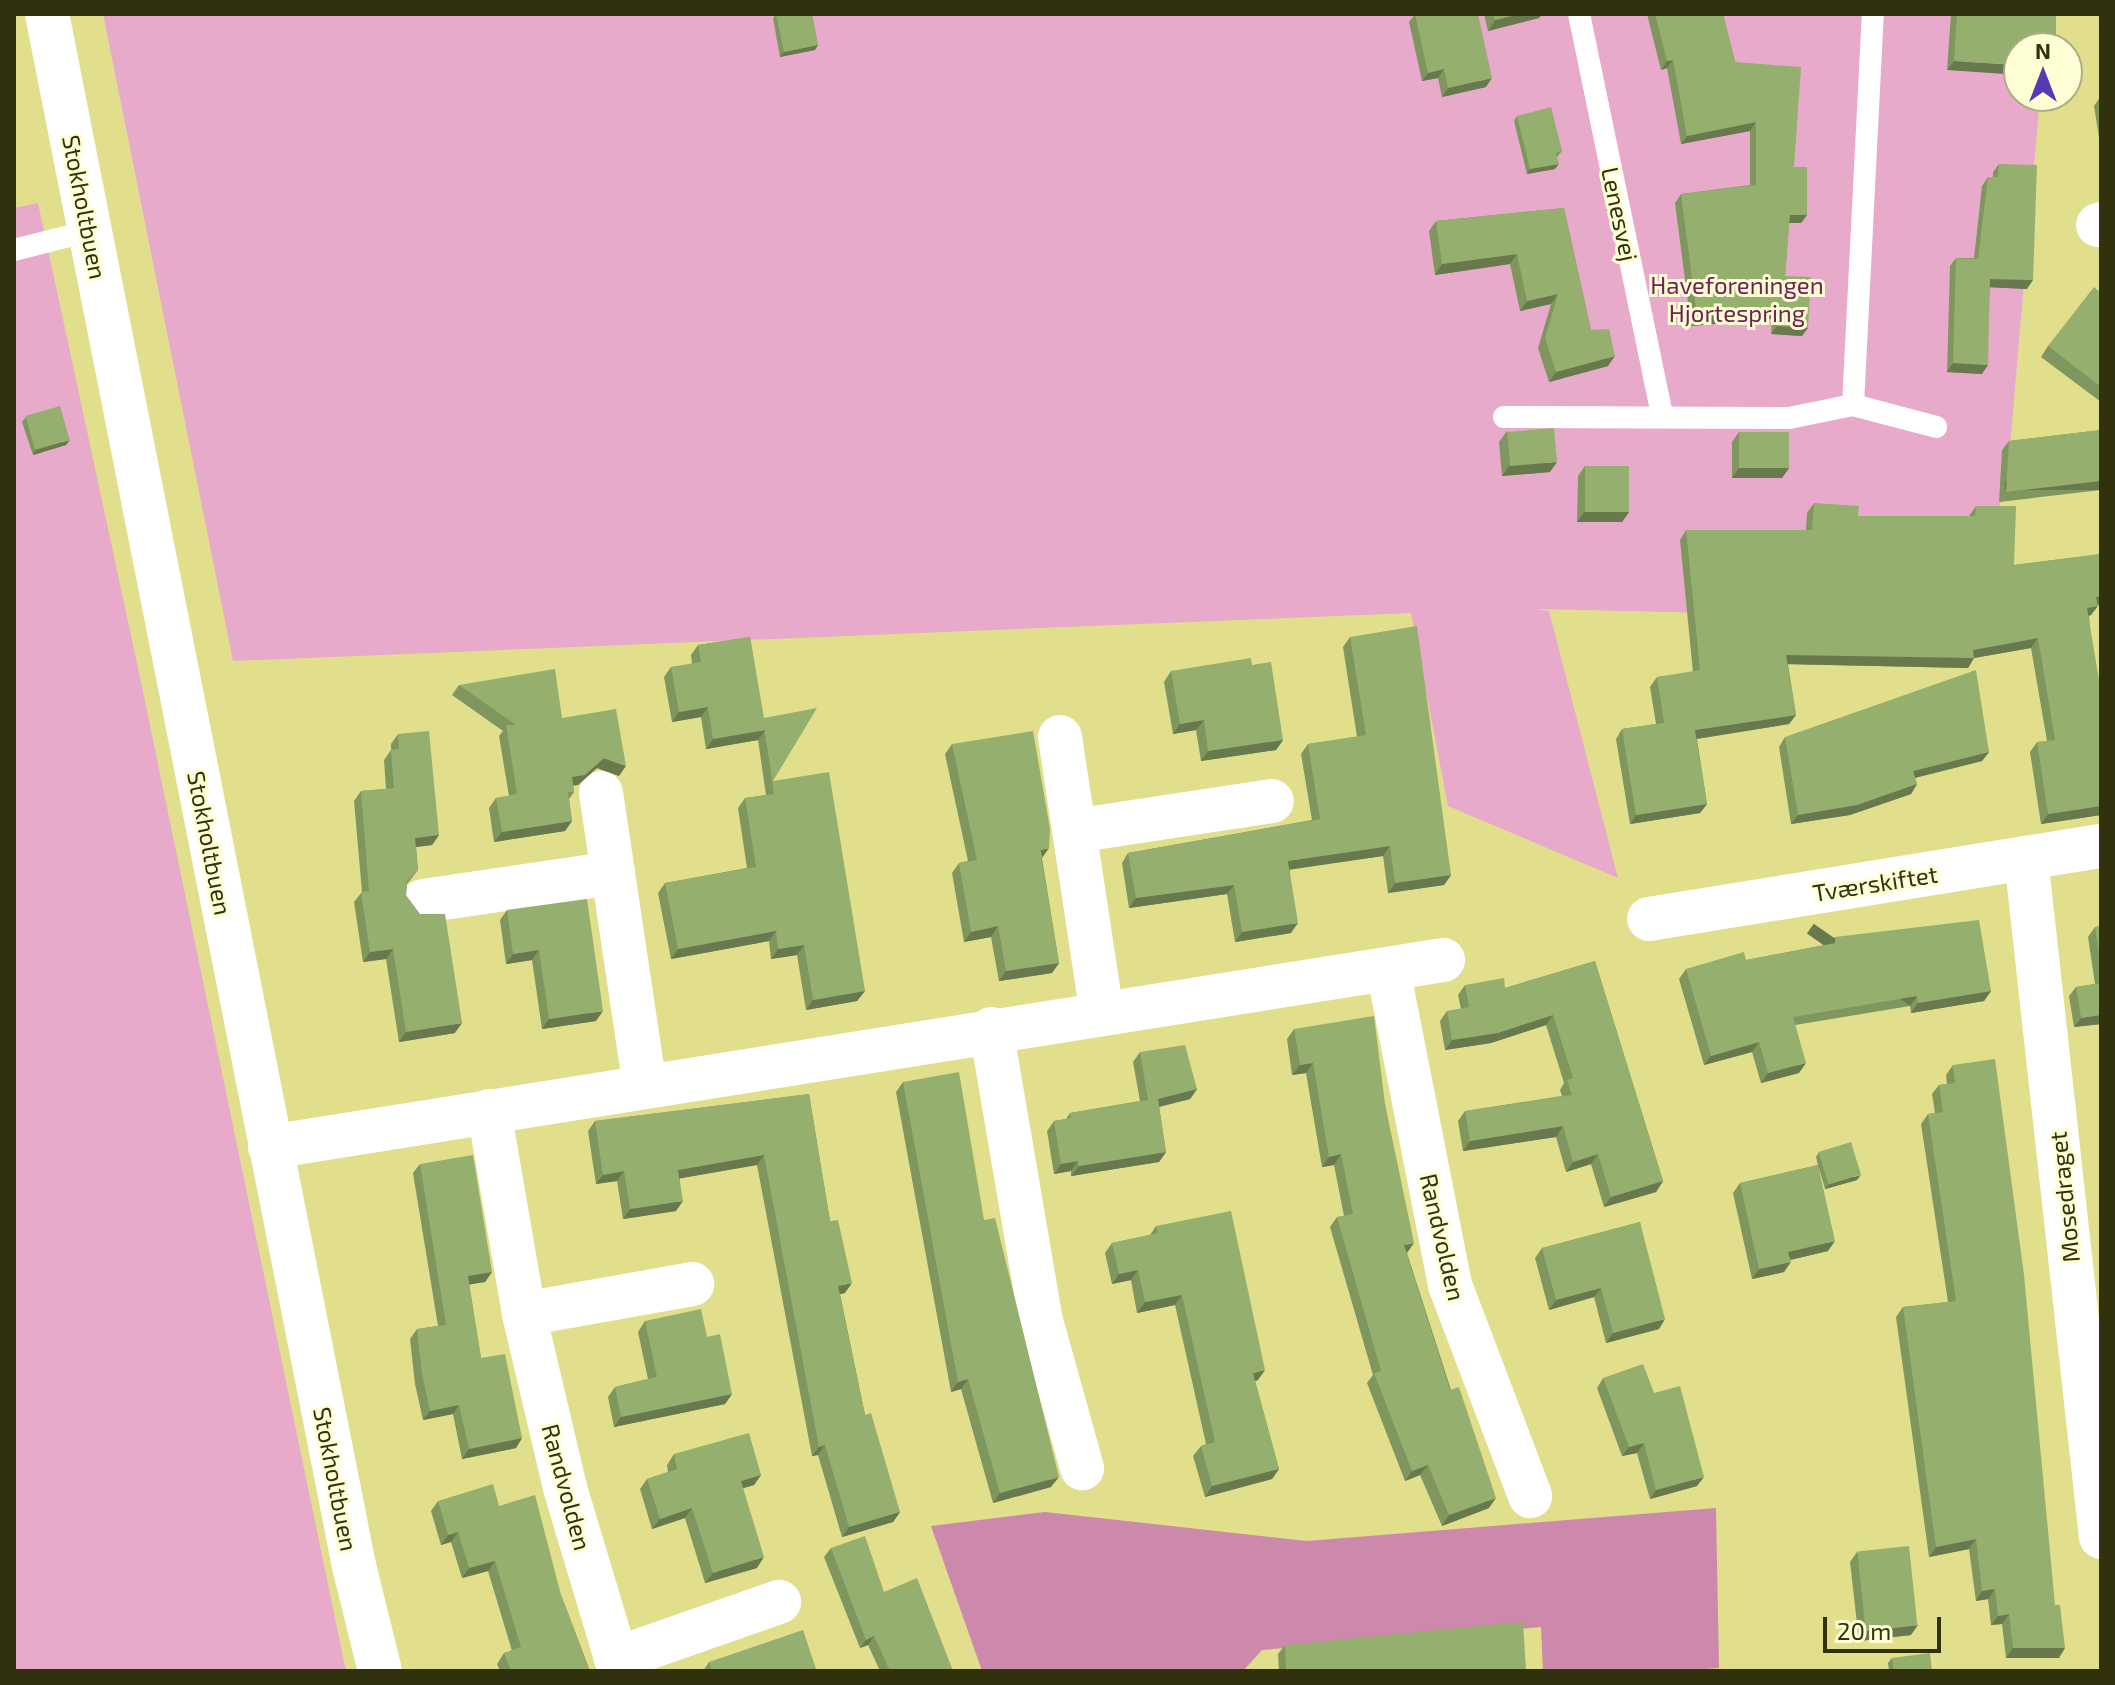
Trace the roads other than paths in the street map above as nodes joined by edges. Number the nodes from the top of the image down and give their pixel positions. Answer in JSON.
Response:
{"nodes":[{"id":1,"x":47,"y":14,"type":"edge"},
{"id":2,"x":1579,"y":14,"type":"edge"},
{"id":3,"x":1873,"y":14,"type":"edge"},
{"id":4,"x":89,"y":231,"type":"junction"},
{"id":5,"x":14,"y":250,"type":"edge"},
{"id":6,"x":1853,"y":405,"type":"junction"},
{"id":7,"x":1662,"y":415,"type":"junction"},
{"id":8,"x":1504,"y":417,"type":"dead end"},
{"id":9,"x":1936,"y":427,"type":"dead end"},
{"id":10,"x":1060,"y":737,"type":"dead end"},
{"id":11,"x":601,"y":793,"type":"dead end"},
{"id":12,"x":1272,"y":801,"type":"dead end"},
{"id":13,"x":1074,"y":831,"type":"junction"},
{"id":14,"x":2101,"y":846,"type":"edge"},
{"id":15,"x":2026,"y":858,"type":"junction"},
{"id":16,"x":613,"y":873,"type":"junction"},
{"id":17,"x":423,"y":901,"type":"dead end"},
{"id":18,"x":1649,"y":919,"type":"dead end"},
{"id":19,"x":1443,"y":960,"type":"dead end"},
{"id":20,"x":1388,"y":969,"type":"junction"},
{"id":21,"x":1102,"y":1014,"type":"junction"},
{"id":22,"x":991,"y":1029,"type":"junction"},
{"id":23,"x":645,"y":1087,"type":"junction"},
{"id":24,"x":489,"y":1111,"type":"junction"},
{"id":25,"x":270,"y":1147,"type":"junction"},
{"id":26,"x":692,"y":1284,"type":"dead end"},
{"id":27,"x":524,"y":1314,"type":"junction"},
{"id":28,"x":1082,"y":1468,"type":"dead end"},
{"id":29,"x":1530,"y":1496,"type":"dead end"},
{"id":30,"x":2101,"y":1537,"type":"edge"},
{"id":31,"x":779,"y":1602,"type":"dead end"},
{"id":32,"x":618,"y":1665,"type":"edge"},
{"id":33,"x":380,"y":1671,"type":"edge"}],
"edges":[{"from":1,"to":4,"type":"street","name":"Stokholtbuen"},
{"from":2,"to":7,"type":"lane","name":"Lenesvej"},
{"from":3,"to":6,"type":"lane"},
{"from":4,"to":5,"type":"lane"},
{"from":4,"to":25,"type":"street","name":"Stokholtbuen"},
{"from":6,"to":7,"type":"lane"},
{"from":6,"to":9,"type":"lane"},
{"from":7,"to":8,"type":"lane"},
{"from":10,"to":13,"type":"street"},
{"from":11,"to":16,"type":"street"},
{"from":12,"to":13,"type":"street"},
{"from":13,"to":21,"type":"street"},
{"from":14,"to":15,"type":"street","name":"Tværskiftet"},
{"from":15,"to":18,"type":"street","name":"Tværskiftet"},
{"from":15,"to":30,"type":"street","name":"Mosedraget"},
{"from":16,"to":17,"type":"street"},
{"from":16,"to":23,"type":"street"},
{"from":19,"to":20,"type":"street"},
{"from":20,"to":21,"type":"street"},
{"from":20,"to":29,"type":"street","name":"Randvolden"},
{"from":21,"to":22,"type":"street"},
{"from":22,"to":23,"type":"street"},
{"from":22,"to":28,"type":"street"},
{"from":23,"to":24,"type":"street"},
{"from":24,"to":25,"type":"street"},
{"from":24,"to":27,"type":"street","name":"Randvolden"},
{"from":25,"to":33,"type":"street","name":"Stokholtbuen"},
{"from":26,"to":27,"type":"street"},
{"from":27,"to":32,"type":"street","name":"Randvolden"},
{"from":31,"to":32,"type":"street","name":"Randvolden"}]}
